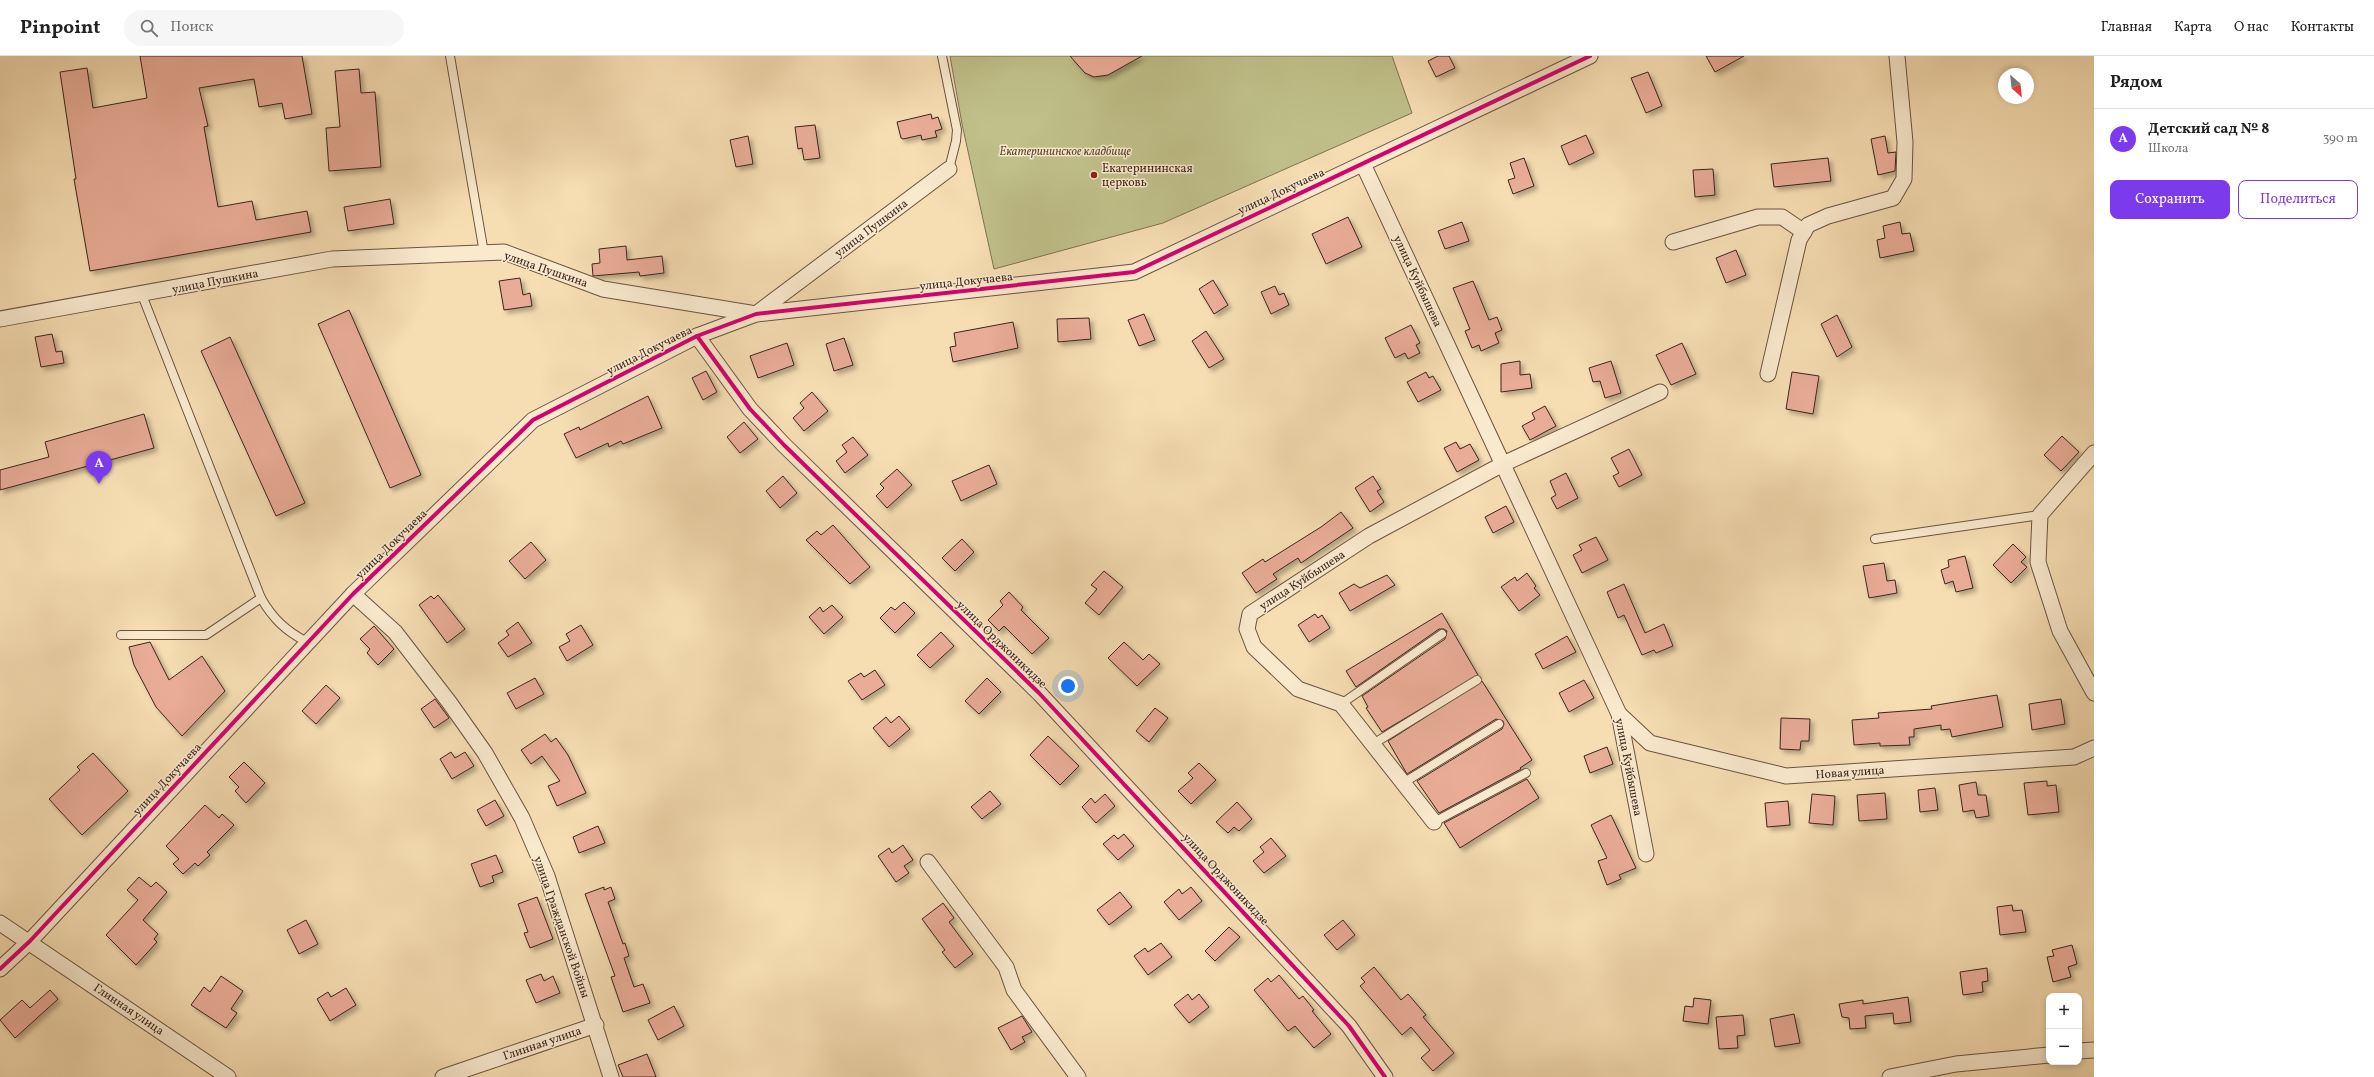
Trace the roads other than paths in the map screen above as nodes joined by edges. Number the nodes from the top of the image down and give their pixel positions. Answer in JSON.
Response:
{"nodes":[{"id":1,"x":450,"y":56,"type":"edge"},
{"id":2,"x":942,"y":56,"type":"edge"},
{"id":3,"x":1590,"y":56,"type":"edge"},
{"id":4,"x":1896,"y":56,"type":"edge"},
{"id":5,"x":1363,"y":164,"type":"junction"},
{"id":6,"x":950,"y":169,"type":"joint"},
{"id":7,"x":1804,"y":232,"type":"junction"},
{"id":8,"x":1673,"y":242,"type":"dead end"},
{"id":9,"x":484,"y":253,"type":"junction"},
{"id":10,"x":142,"y":295,"type":"junction"},
{"id":11,"x":756,"y":314,"type":"junction"},
{"id":12,"x":0,"y":319,"type":"edge"},
{"id":13,"x":697,"y":336,"type":"junction"},
{"id":14,"x":1768,"y":374,"type":"dead end"},
{"id":15,"x":1660,"y":392,"type":"dead end"},
{"id":16,"x":2094,"y":453,"type":"edge"},
{"id":17,"x":1504,"y":464,"type":"junction"},
{"id":18,"x":2040,"y":515,"type":"junction"},
{"id":19,"x":1875,"y":539,"type":"dead end"},
{"id":20,"x":353,"y":594,"type":"junction"},
{"id":21,"x":261,"y":598,"type":"junction"},
{"id":22,"x":1442,"y":634,"type":"dead end"},
{"id":23,"x":121,"y":635,"type":"dead end"},
{"id":24,"x":307,"y":642,"type":"junction"},
{"id":25,"x":1477,"y":680,"type":"dead end"},
{"id":26,"x":2094,"y":693,"type":"edge"},
{"id":27,"x":1341,"y":704,"type":"junction"},
{"id":28,"x":1619,"y":714,"type":"junction"},
{"id":29,"x":1499,"y":724,"type":"dead end"},
{"id":30,"x":1373,"y":744,"type":"junction"},
{"id":31,"x":2094,"y":748,"type":"edge"},
{"id":32,"x":1526,"y":773,"type":"dead end"},
{"id":33,"x":1403,"y":783,"type":"junction"},
{"id":34,"x":1434,"y":822,"type":"joint"},
{"id":35,"x":1646,"y":854,"type":"dead end"},
{"id":36,"x":928,"y":862,"type":"dead end"},
{"id":37,"x":0,"y":923,"type":"edge"},
{"id":38,"x":30,"y":941,"type":"junction"},
{"id":39,"x":0,"y":969,"type":"edge"},
{"id":40,"x":596,"y":1025,"type":"junction"},
{"id":41,"x":2094,"y":1050,"type":"edge"},
{"id":42,"x":2082,"y":1052,"type":"edge"},
{"id":43,"x":2046,"y":1055,"type":"edge"},
{"id":44,"x":228,"y":1077,"type":"edge"},
{"id":45,"x":445,"y":1077,"type":"edge"},
{"id":46,"x":610,"y":1077,"type":"edge"},
{"id":47,"x":1078,"y":1077,"type":"edge"},
{"id":48,"x":1385,"y":1077,"type":"edge"},
{"id":49,"x":1890,"y":1077,"type":"edge"}],
"edges":[{"from":1,"to":9,"type":"lane"},
{"from":2,"to":6,"type":"lane"},
{"from":3,"to":5,"type":"street","name":"улица Докучаева"},
{"from":4,"to":7,"type":"street"},
{"from":5,"to":11,"type":"street","name":"улица Докучаева"},
{"from":5,"to":17,"type":"street","name":"улица Куйбышева"},
{"from":6,"to":11,"type":"street","name":"улица Пушкина"},
{"from":7,"to":8,"type":"street"},
{"from":7,"to":14,"type":"street"},
{"from":9,"to":10,"type":"street","name":"улица Пушкина"},
{"from":9,"to":11,"type":"street","name":"улица Пушкина"},
{"from":10,"to":12,"type":"street","name":"улица Пушкина"},
{"from":10,"to":21,"type":"lane"},
{"from":11,"to":13,"type":"street","name":"улица Докучаева"},
{"from":13,"to":20,"type":"street","name":"улица Докучаева"},
{"from":13,"to":48,"type":"street","name":"улица Орджоникидзе"},
{"from":15,"to":17,"type":"street","name":"улица Куйбышева"},
{"from":16,"to":18,"type":"street"},
{"from":17,"to":27,"type":"street","name":"улица Куйбышева"},
{"from":17,"to":28,"type":"street","name":"улица Куйбышева"},
{"from":18,"to":19,"type":"lane"},
{"from":18,"to":26,"type":"street"},
{"from":20,"to":24,"type":"street","name":"улица Докучаева"},
{"from":20,"to":40,"type":"street","name":"улица Гражданской Войны"},
{"from":21,"to":23,"type":"lane"},
{"from":21,"to":24,"type":"lane"},
{"from":22,"to":27,"type":"lane"},
{"from":24,"to":38,"type":"street","name":"улица Докучаева"},
{"from":25,"to":30,"type":"lane"},
{"from":27,"to":30,"type":"street"},
{"from":28,"to":31,"type":"street","name":"Новая улица"},
{"from":28,"to":35,"type":"street","name":"улица Куйбышева"},
{"from":29,"to":33,"type":"lane"},
{"from":30,"to":33,"type":"street"},
{"from":32,"to":34,"type":"lane"},
{"from":33,"to":34,"type":"street"},
{"from":36,"to":47,"type":"street"},
{"from":37,"to":38,"type":"street","name":"Глинная улица"},
{"from":38,"to":39,"type":"street","name":"улица Докучаева"},
{"from":38,"to":44,"type":"street","name":"Глинная улица"},
{"from":40,"to":45,"type":"street","name":"Глинная улица"},
{"from":40,"to":46,"type":"street","name":"улица Гражданской Войны"},
{"from":41,"to":42,"type":"street"},
{"from":43,"to":49,"type":"street"}]}
